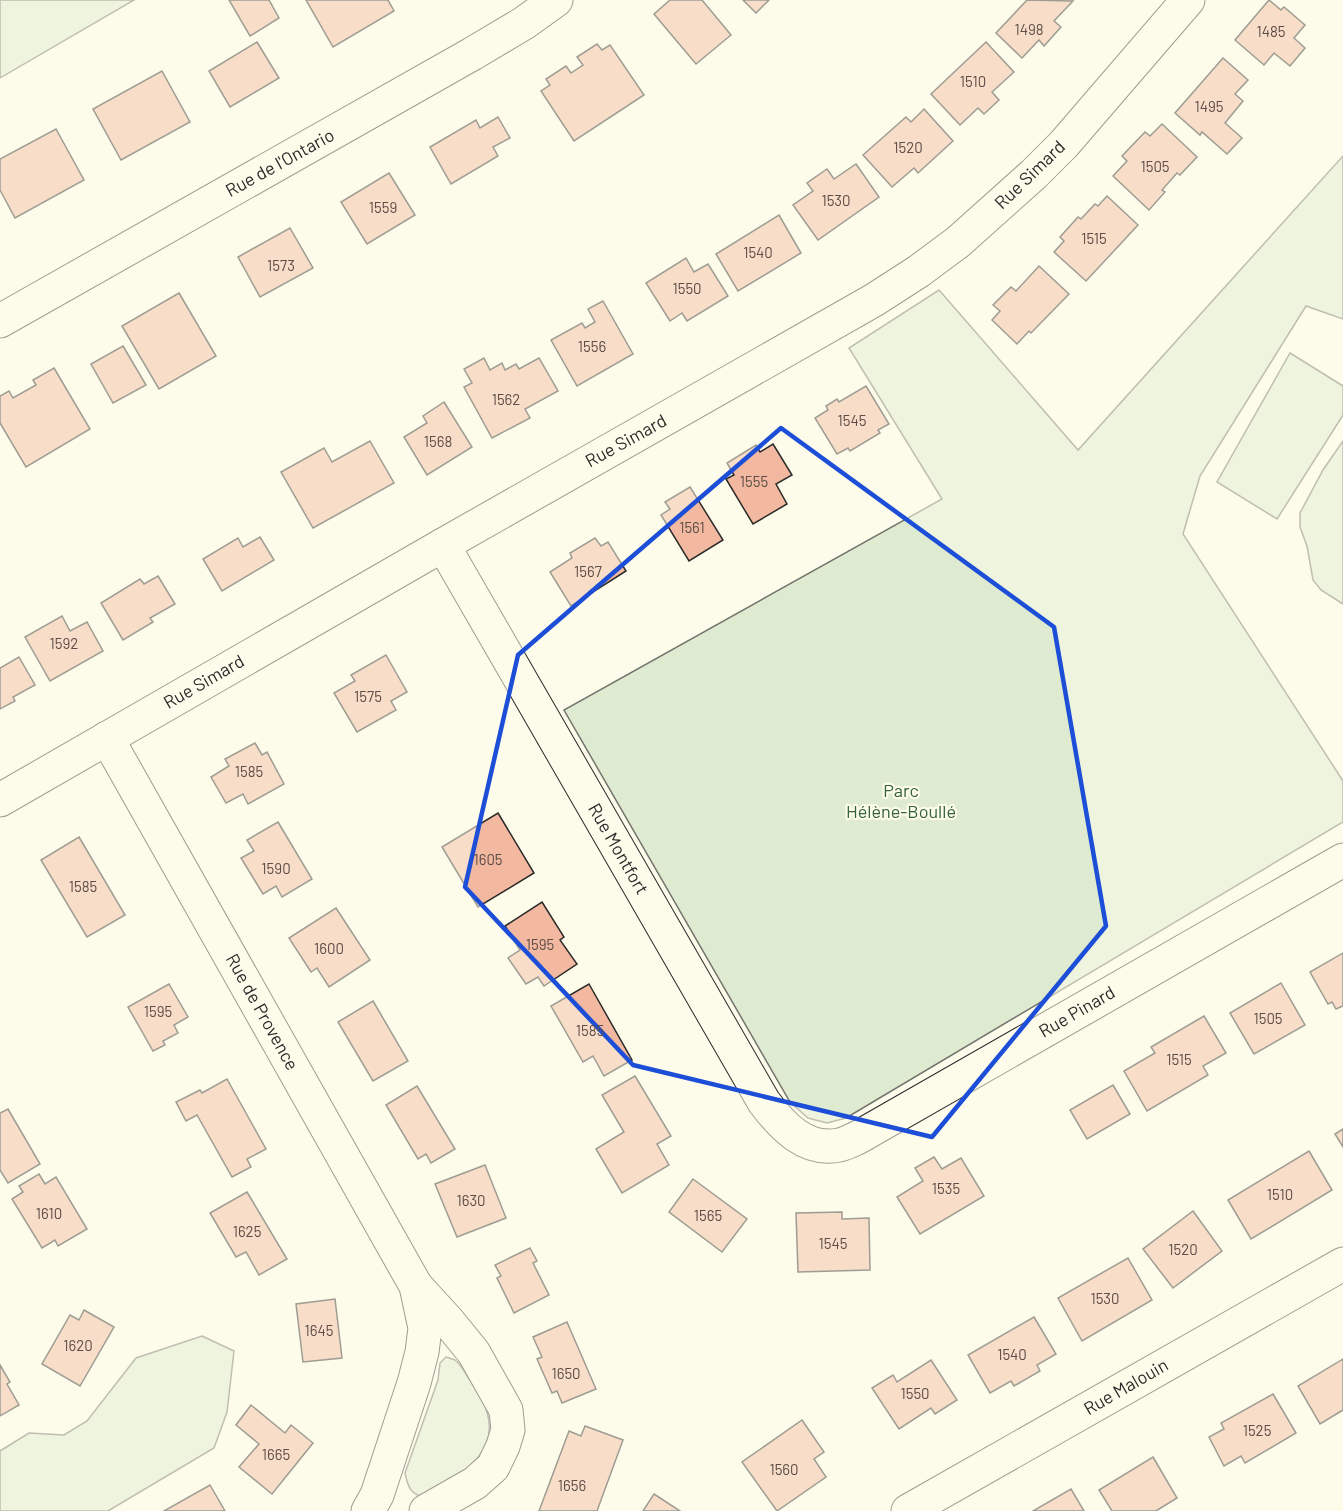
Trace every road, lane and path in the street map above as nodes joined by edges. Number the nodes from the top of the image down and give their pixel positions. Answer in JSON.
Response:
{"nodes":[{"id":1,"x":556,"y":0,"type":"edge"},
{"id":2,"x":1188,"y":0,"type":"edge"},
{"id":3,"x":0,"y":321,"type":"edge"},
{"id":4,"x":443,"y":545,"type":"junction"},
{"id":5,"x":107,"y":738,"type":"junction"},
{"id":6,"x":0,"y":800,"type":"edge"},
{"id":7,"x":1343,"y":860,"type":"edge"},
{"id":8,"x":807,"y":1142,"type":"joint"},
{"id":9,"x":1343,"y":1264,"type":"edge"},
{"id":10,"x":416,"y":1286,"type":"junction"},
{"id":11,"x":368,"y":1511,"type":"edge"},
{"id":12,"x":426,"y":1511,"type":"edge"},
{"id":13,"x":908,"y":1511,"type":"edge"}],
"edges":[{"from":1,"to":3,"type":"street","name":"Rue de l'Ontario"},
{"from":2,"to":4,"type":"street","name":"Rue Simard"},
{"from":4,"to":5,"type":"street","name":"Rue Simard"},
{"from":4,"to":8,"type":"street","name":"Rue Montfort"},
{"from":5,"to":6,"type":"street","name":"Rue Simard"},
{"from":5,"to":10,"type":"street","name":"Rue de Provence"},
{"from":7,"to":8,"type":"street","name":"Rue Pinard"},
{"from":9,"to":13,"type":"street","name":"Rue Malouin"},
{"from":10,"to":11,"type":"street","name":"Rue de Provence"},
{"from":10,"to":12,"type":"street","name":"Rue de Provence"}]}
